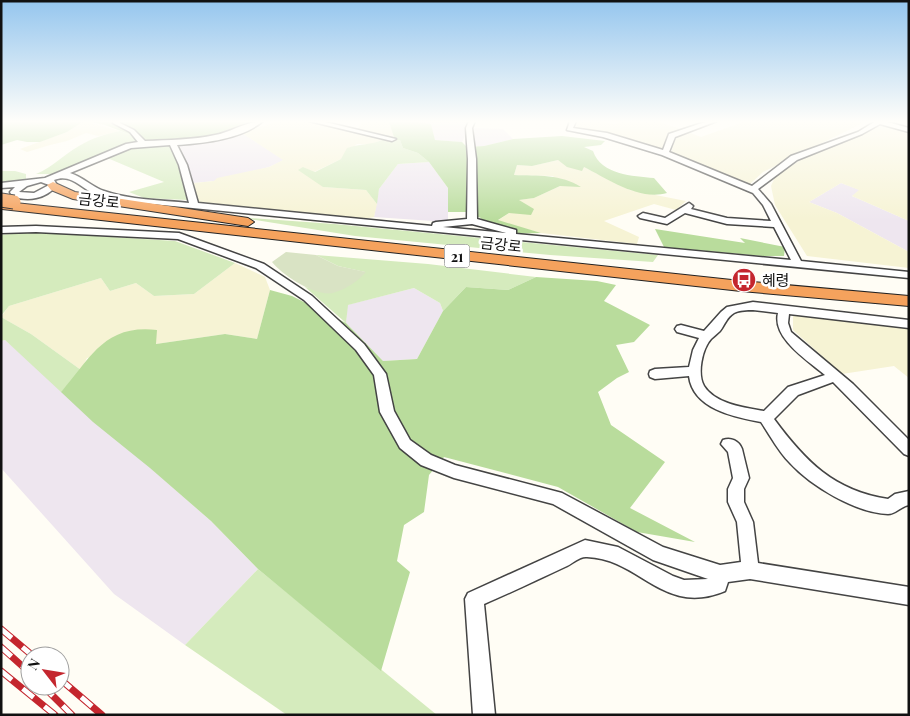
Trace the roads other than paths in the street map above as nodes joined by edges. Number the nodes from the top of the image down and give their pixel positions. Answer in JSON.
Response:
{"nodes":[{"id":1,"x":107,"y":154,"type":"edge"},
{"id":2,"x":178,"y":154,"type":"edge"},
{"id":3,"x":472,"y":154,"type":"edge"},
{"id":4,"x":668,"y":154,"type":"edge"},
{"id":5,"x":803,"y":154,"type":"edge"},
{"id":6,"x":54,"y":180,"type":"junction"},
{"id":7,"x":24,"y":184,"type":"junction"},
{"id":8,"x":1,"y":186,"type":"edge"},
{"id":9,"x":753,"y":189,"type":"junction"},
{"id":10,"x":8,"y":202,"type":"edge"},
{"id":11,"x":194,"y":206,"type":"junction"},
{"id":12,"x":643,"y":216,"type":"dead end"},
{"id":13,"x":472,"y":221,"type":"junction"},
{"id":14,"x":777,"y":224,"type":"junction"},
{"id":15,"x":412,"y":228,"type":"junction"},
{"id":16,"x":1,"y":231,"type":"edge"},
{"id":17,"x":179,"y":236,"type":"junction"},
{"id":18,"x":340,"y":237,"type":"junction"},
{"id":19,"x":549,"y":242,"type":"junction"},
{"id":20,"x":798,"y":265,"type":"junction"},
{"id":21,"x":909,"y":275,"type":"edge"},
{"id":22,"x":742,"y":286,"type":"junction"},
{"id":23,"x":909,"y":293,"type":"edge"},
{"id":24,"x":909,"y":301,"type":"edge"},
{"id":25,"x":784,"y":311,"type":"junction"},
{"id":26,"x":909,"y":324,"type":"edge"},
{"id":27,"x":681,"y":329,"type":"dead end"},
{"id":28,"x":706,"y":336,"type":"junction"},
{"id":29,"x":695,"y":371,"type":"junction"},
{"id":30,"x":654,"y":374,"type":"dead end"},
{"id":31,"x":833,"y":377,"type":"junction"},
{"id":32,"x":765,"y":418,"type":"junction"},
{"id":33,"x":728,"y":444,"type":"dead end"},
{"id":34,"x":909,"y":450,"type":"edge"},
{"id":35,"x":909,"y":498,"type":"edge"},
{"id":36,"x":750,"y":570,"type":"junction"},
{"id":37,"x":720,"y":574,"type":"junction"},
{"id":38,"x":909,"y":596,"type":"edge"},
{"id":39,"x":484,"y":715,"type":"edge"}],
"edges":[{"from":1,"to":6,"type":"street"},
{"from":2,"to":11,"type":"street"},
{"from":3,"to":13,"type":"street"},
{"from":4,"to":9,"type":"street"},
{"from":5,"to":9,"type":"street"},
{"from":6,"to":7,"type":"street"},
{"from":6,"to":10,"type":"street"},
{"from":6,"to":11,"type":"street"},
{"from":6,"to":18,"type":"highway"},
{"from":7,"to":8,"type":"street"},
{"from":7,"to":10,"type":"street"},
{"from":9,"to":14,"type":"street"},
{"from":10,"to":18,"type":"highway","name":"금강로","number":"21"},
{"from":10,"to":22,"type":"highway","name":"금강로","number":"21"},
{"from":11,"to":15,"type":"street"},
{"from":12,"to":14,"type":"street"},
{"from":13,"to":15,"type":"street"},
{"from":13,"to":19,"type":"street"},
{"from":14,"to":20,"type":"street"},
{"from":15,"to":19,"type":"street"},
{"from":16,"to":17,"type":"street"},
{"from":17,"to":22,"type":"highway"},
{"from":17,"to":37,"type":"street"},
{"from":18,"to":23,"type":"highway","name":"금강로","number":"21"},
{"from":19,"to":20,"type":"street"},
{"from":20,"to":21,"type":"street"},
{"from":22,"to":24,"type":"highway","name":"금강로","number":"21"},
{"from":25,"to":26,"type":"street"},
{"from":25,"to":28,"type":"street"},
{"from":25,"to":31,"type":"street"},
{"from":27,"to":28,"type":"street"},
{"from":28,"to":29,"type":"street"},
{"from":29,"to":30,"type":"street"},
{"from":29,"to":32,"type":"street"},
{"from":31,"to":32,"type":"street"},
{"from":31,"to":34,"type":"street"},
{"from":32,"to":35,"type":"street"},
{"from":33,"to":36,"type":"street"},
{"from":36,"to":37,"type":"street"},
{"from":36,"to":38,"type":"street"},
{"from":37,"to":39,"type":"street"}]}
